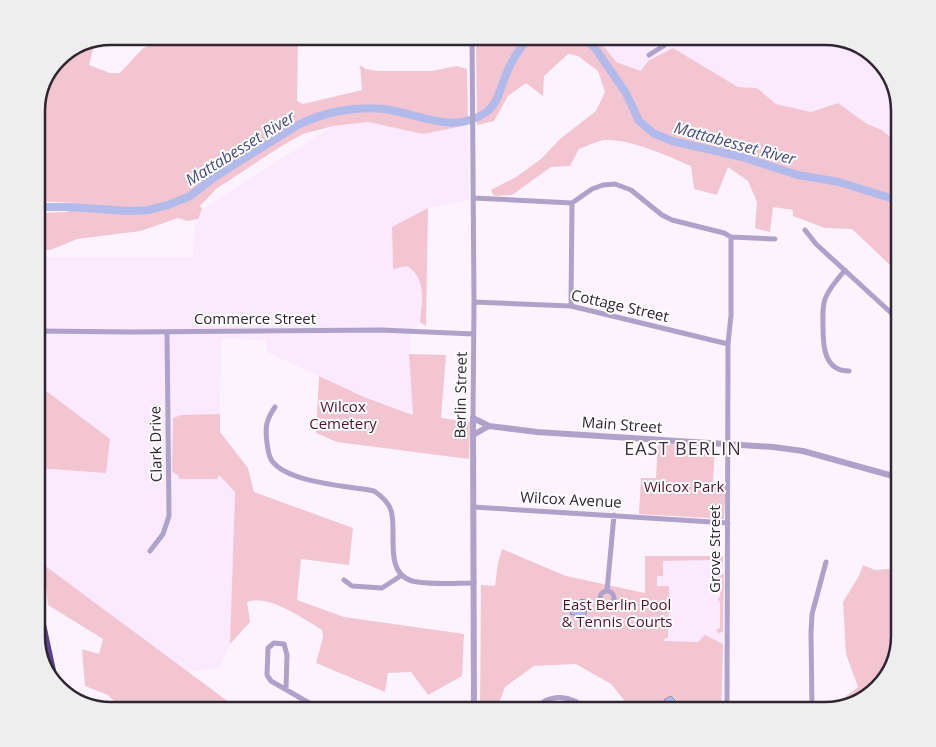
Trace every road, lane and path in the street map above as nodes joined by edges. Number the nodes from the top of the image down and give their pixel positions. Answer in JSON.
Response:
{"nodes":[{"id":1,"x":472,"y":45,"type":"edge"},
{"id":2,"x":665,"y":45,"type":"edge"},
{"id":3,"x":649,"y":56,"type":"dead end"},
{"id":4,"x":473,"y":198,"type":"junction"},
{"id":5,"x":572,"y":204,"type":"junction"},
{"id":6,"x":805,"y":230,"type":"dead end"},
{"id":7,"x":731,"y":237,"type":"junction"},
{"id":8,"x":775,"y":239,"type":"dead end"},
{"id":9,"x":845,"y":270,"type":"junction"},
{"id":10,"x":474,"y":302,"type":"junction"},
{"id":11,"x":571,"y":306,"type":"junction"},
{"id":12,"x":891,"y":312,"type":"edge"},
{"id":13,"x":45,"y":330,"type":"edge"},
{"id":14,"x":167,"y":332,"type":"junction"},
{"id":15,"x":474,"y":334,"type":"junction"},
{"id":16,"x":728,"y":344,"type":"junction"},
{"id":17,"x":849,"y":371,"type":"dead end"},
{"id":18,"x":275,"y":407,"type":"dead end"},
{"id":19,"x":473,"y":418,"type":"junction"},
{"id":20,"x":489,"y":426,"type":"junction"},
{"id":21,"x":473,"y":435,"type":"junction"},
{"id":22,"x":728,"y":445,"type":"junction"},
{"id":23,"x":891,"y":475,"type":"edge"},
{"id":24,"x":473,"y":507,"type":"junction"},
{"id":25,"x":614,"y":515,"type":"junction"},
{"id":26,"x":728,"y":522,"type":"junction"},
{"id":27,"x":150,"y":551,"type":"dead end"},
{"id":28,"x":826,"y":562,"type":"dead end"},
{"id":29,"x":402,"y":575,"type":"junction"},
{"id":30,"x":344,"y":580,"type":"dead end"},
{"id":31,"x":474,"y":583,"type":"junction"},
{"id":32,"x":607,"y":591,"type":"dead end"},
{"id":33,"x":45,"y":640,"type":"edge"},
{"id":34,"x":49,"y":657,"type":"edge"},
{"id":35,"x":286,"y":690,"type":"junction"},
{"id":36,"x":307,"y":702,"type":"edge"},
{"id":37,"x":474,"y":702,"type":"edge"},
{"id":38,"x":541,"y":702,"type":"edge"},
{"id":39,"x":576,"y":702,"type":"edge"},
{"id":40,"x":727,"y":702,"type":"edge"},
{"id":41,"x":812,"y":702,"type":"edge"}],
"edges":[{"from":1,"to":4,"type":"street","name":"Berlin Street"},
{"from":2,"to":3,"type":"street"},
{"from":4,"to":5,"type":"street"},
{"from":4,"to":10,"type":"street","name":"Berlin Street"},
{"from":5,"to":7,"type":"street"},
{"from":5,"to":11,"type":"street"},
{"from":6,"to":9,"type":"street"},
{"from":7,"to":8,"type":"street"},
{"from":7,"to":16,"type":"street","name":"Grove Street"},
{"from":9,"to":12,"type":"street"},
{"from":9,"to":17,"type":"street"},
{"from":10,"to":11,"type":"street","name":"Cottage Street"},
{"from":10,"to":15,"type":"street","name":"Berlin Street"},
{"from":11,"to":16,"type":"street","name":"Cottage Street"},
{"from":13,"to":14,"type":"street","name":"Commerce Street"},
{"from":14,"to":15,"type":"street","name":"Commerce Street"},
{"from":14,"to":27,"type":"street","name":"Clark Drive"},
{"from":15,"to":19,"type":"street","name":"Berlin Street"},
{"from":16,"to":22,"type":"street","name":"Grove Street"},
{"from":18,"to":29,"type":"street"},
{"from":19,"to":20,"type":"street","name":"Main Street"},
{"from":19,"to":21,"type":"street","name":"Berlin Street"},
{"from":20,"to":21,"type":"street"},
{"from":20,"to":22,"type":"street","name":"Main Street"},
{"from":21,"to":24,"type":"street","name":"Berlin Street"},
{"from":22,"to":23,"type":"street","name":"Main Street"},
{"from":22,"to":26,"type":"street","name":"Grove Street"},
{"from":24,"to":25,"type":"street","name":"Wilcox Avenue"},
{"from":24,"to":31,"type":"street","name":"Berlin Street"},
{"from":25,"to":26,"type":"street","name":"Wilcox Avenue"},
{"from":25,"to":32,"type":"street"},
{"from":26,"to":40,"type":"street","name":"Grove Street"},
{"from":28,"to":41,"type":"street"},
{"from":29,"to":30,"type":"street"},
{"from":29,"to":31,"type":"street"},
{"from":31,"to":37,"type":"street","name":"Berlin Street"},
{"from":33,"to":34,"type":"highway"},
{"from":35,"to":35,"type":"street"},
{"from":35,"to":36,"type":"street"},
{"from":38,"to":39,"type":"street"}]}
